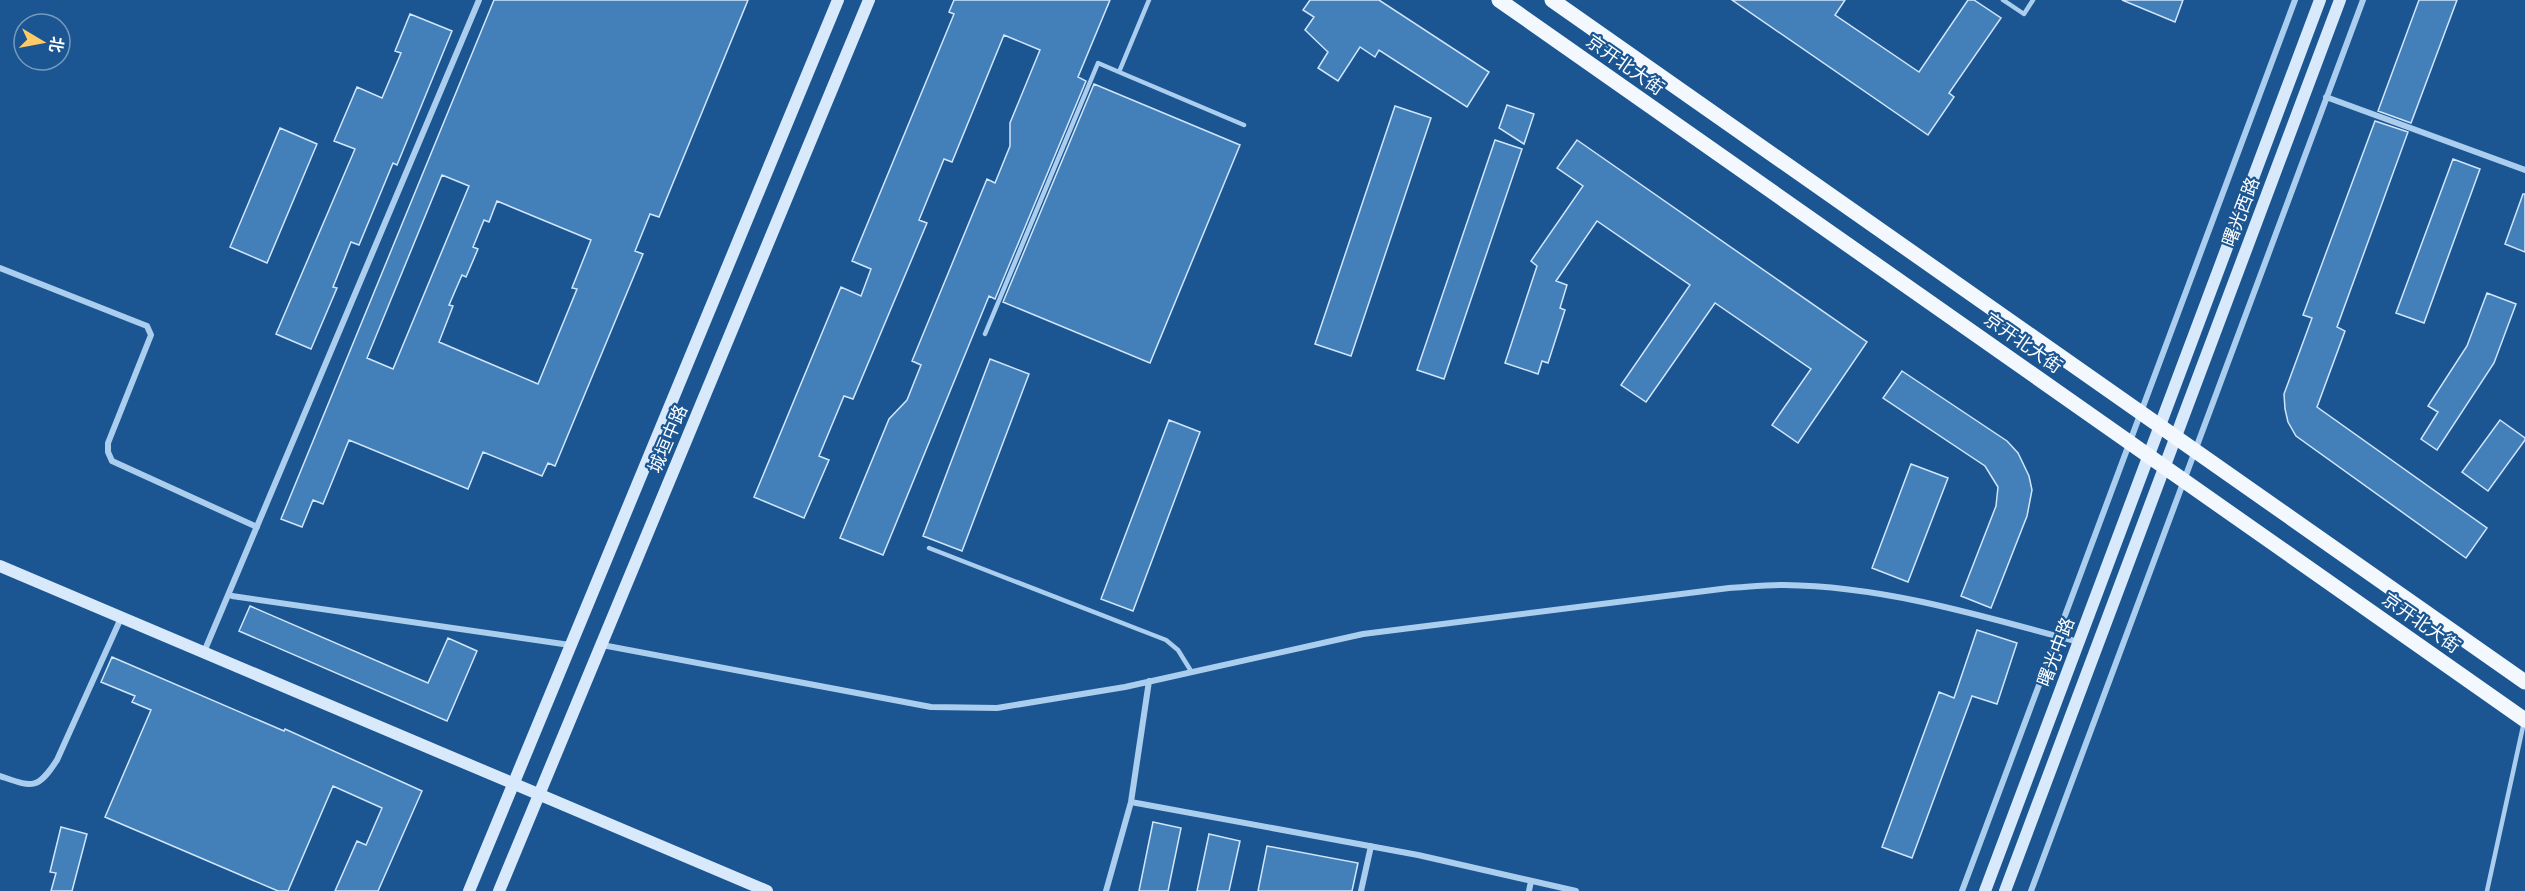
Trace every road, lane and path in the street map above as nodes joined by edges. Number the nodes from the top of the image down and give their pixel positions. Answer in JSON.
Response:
{"nodes":[{"id":1,"x":479,"y":0,"type":"edge"},
{"id":2,"x":838,"y":0,"type":"edge"},
{"id":3,"x":869,"y":0,"type":"edge"},
{"id":4,"x":1149,"y":0,"type":"edge"},
{"id":5,"x":1499,"y":0,"type":"edge"},
{"id":6,"x":1552,"y":0,"type":"edge"},
{"id":7,"x":2003,"y":0,"type":"edge"},
{"id":8,"x":2033,"y":0,"type":"edge"},
{"id":9,"x":2295,"y":0,"type":"edge"},
{"id":10,"x":2320,"y":0,"type":"edge"},
{"id":11,"x":2340,"y":0,"type":"edge"},
{"id":12,"x":2363,"y":0,"type":"edge"},
{"id":13,"x":1119,"y":72,"type":"junction"},
{"id":14,"x":2326,"y":98,"type":"junction"},
{"id":15,"x":1244,"y":125,"type":"dead end"},
{"id":16,"x":2525,"y":170,"type":"edge"},
{"id":17,"x":0,"y":268,"type":"edge"},
{"id":18,"x":985,"y":334,"type":"dead end"},
{"id":19,"x":2141,"y":412,"type":"junction"},
{"id":20,"x":2160,"y":425,"type":"junction"},
{"id":21,"x":2176,"y":436,"type":"junction"},
{"id":22,"x":2130,"y":442,"type":"junction"},
{"id":23,"x":2195,"y":449,"type":"junction"},
{"id":24,"x":2149,"y":455,"type":"junction"},
{"id":25,"x":2165,"y":466,"type":"junction"},
{"id":26,"x":2184,"y":479,"type":"junction"},
{"id":27,"x":257,"y":527,"type":"junction"},
{"id":28,"x":929,"y":548,"type":"dead end"},
{"id":29,"x":0,"y":566,"type":"edge"},
{"id":30,"x":232,"y":596,"type":"dead end"},
{"id":31,"x":121,"y":618,"type":"junction"},
{"id":32,"x":2057,"y":637,"type":"junction"},
{"id":33,"x":2078,"y":643,"type":"junction"},
{"id":34,"x":571,"y":645,"type":"junction"},
{"id":35,"x":601,"y":645,"type":"junction"},
{"id":36,"x":204,"y":652,"type":"junction"},
{"id":37,"x":1191,"y":671,"type":"junction"},
{"id":38,"x":1149,"y":681,"type":"junction"},
{"id":39,"x":2525,"y":682,"type":"edge"},
{"id":40,"x":2525,"y":720,"type":"edge"},
{"id":41,"x":0,"y":776,"type":"edge"},
{"id":42,"x":513,"y":783,"type":"junction"},
{"id":43,"x":539,"y":794,"type":"junction"},
{"id":44,"x":1131,"y":802,"type":"junction"},
{"id":45,"x":1371,"y":846,"type":"junction"},
{"id":46,"x":1531,"y":881,"type":"junction"},
{"id":47,"x":469,"y":891,"type":"edge"},
{"id":48,"x":499,"y":891,"type":"edge"},
{"id":49,"x":767,"y":891,"type":"edge"},
{"id":50,"x":1106,"y":891,"type":"edge"},
{"id":51,"x":1361,"y":891,"type":"edge"},
{"id":52,"x":1529,"y":891,"type":"edge"},
{"id":53,"x":1576,"y":891,"type":"edge"},
{"id":54,"x":1962,"y":891,"type":"edge"},
{"id":55,"x":1985,"y":891,"type":"edge"},
{"id":56,"x":2005,"y":891,"type":"edge"},
{"id":57,"x":2031,"y":891,"type":"edge"},
{"id":58,"x":2487,"y":891,"type":"edge"}],
"edges":[{"from":1,"to":27,"type":"street"},
{"from":2,"to":34,"type":"main road","name":"城垣中路"},
{"from":3,"to":35,"type":"main road","name":"城垣中路"},
{"from":4,"to":13,"type":"lane"},
{"from":5,"to":22,"type":"main road","name":"京开北大街"},
{"from":6,"to":19,"type":"main road","name":"京开北大街"},
{"from":7,"to":8,"type":"lane"},
{"from":9,"to":19,"type":"street"},
{"from":10,"to":20,"type":"main road","name":"曙光西路"},
{"from":11,"to":21,"type":"main road","name":"曙光西路"},
{"from":12,"to":14,"type":"street"},
{"from":13,"to":15,"type":"lane"},
{"from":13,"to":18,"type":"lane"},
{"from":14,"to":16,"type":"street"},
{"from":14,"to":23,"type":"street"},
{"from":17,"to":27,"type":"street"},
{"from":19,"to":20,"type":"main road","name":"京开北大街"},
{"from":19,"to":22,"type":"street"},
{"from":20,"to":21,"type":"main road","name":"京开北大街"},
{"from":20,"to":24,"type":"main road","name":"曙光中路"},
{"from":21,"to":23,"type":"main road","name":"京开北大街"},
{"from":21,"to":25,"type":"main road","name":"曙光中路"},
{"from":22,"to":24,"type":"main road","name":"京开北大街"},
{"from":22,"to":32,"type":"street"},
{"from":23,"to":26,"type":"street"},
{"from":23,"to":39,"type":"main road","name":"京开北大街"},
{"from":24,"to":25,"type":"main road","name":"京开北大街"},
{"from":24,"to":33,"type":"main road","name":"曙光中路"},
{"from":25,"to":26,"type":"main road","name":"京开北大街"},
{"from":25,"to":56,"type":"main road","name":"曙光中路"},
{"from":26,"to":40,"type":"main road","name":"京开北大街"},
{"from":26,"to":57,"type":"street"},
{"from":27,"to":36,"type":"street"},
{"from":28,"to":37,"type":"lane"},
{"from":29,"to":31,"type":"main road"},
{"from":30,"to":34,"type":"street"},
{"from":31,"to":36,"type":"main road"},
{"from":31,"to":41,"type":"street"},
{"from":32,"to":33,"type":"street"},
{"from":32,"to":37,"type":"street"},
{"from":32,"to":54,"type":"street"},
{"from":33,"to":55,"type":"main road","name":"曙光中路"},
{"from":34,"to":42,"type":"main road","name":"城垣中路"},
{"from":35,"to":38,"type":"street"},
{"from":35,"to":43,"type":"main road","name":"城垣中路"},
{"from":36,"to":42,"type":"main road"},
{"from":37,"to":38,"type":"street"},
{"from":38,"to":44,"type":"street"},
{"from":40,"to":58,"type":"lane"},
{"from":42,"to":43,"type":"main road"},
{"from":42,"to":47,"type":"main road","name":"城垣中路"},
{"from":43,"to":48,"type":"main road","name":"城垣中路"},
{"from":43,"to":49,"type":"main road"},
{"from":44,"to":45,"type":"street"},
{"from":44,"to":50,"type":"street"},
{"from":45,"to":46,"type":"street"},
{"from":45,"to":51,"type":"street"},
{"from":46,"to":52,"type":"street"},
{"from":46,"to":53,"type":"street"}]}
